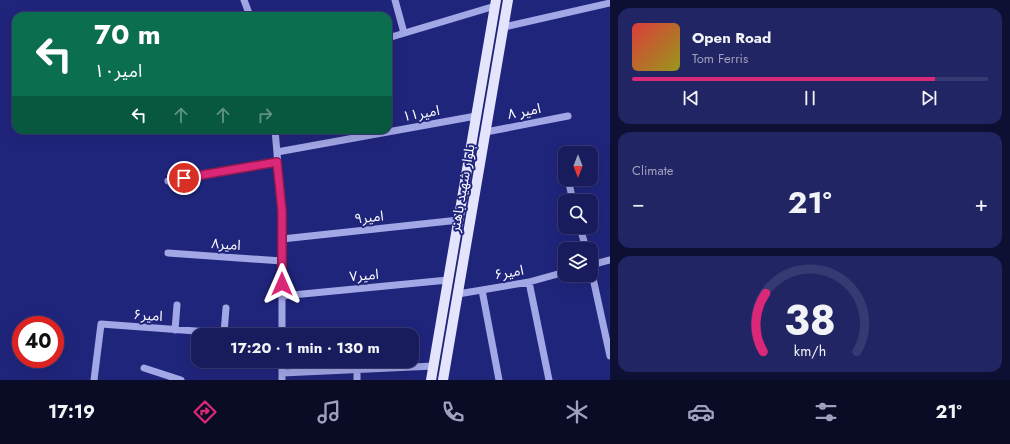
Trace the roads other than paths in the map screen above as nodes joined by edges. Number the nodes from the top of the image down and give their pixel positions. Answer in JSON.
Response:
{"nodes":[{"id":1,"x":244,"y":0,"type":"edge"},
{"id":2,"x":395,"y":0,"type":"edge"},
{"id":3,"x":508,"y":0,"type":"edge"},
{"id":4,"x":496,"y":3,"type":"edge"},
{"id":5,"x":610,"y":3,"type":"edge"},
{"id":6,"x":248,"y":12,"type":"edge"},
{"id":7,"x":504,"y":27,"type":"junction"},
{"id":8,"x":404,"y":33,"type":"junction"},
{"id":9,"x":392,"y":37,"type":"edge"},
{"id":10,"x":476,"y":116,"type":"junction"},
{"id":11,"x":568,"y":116,"type":"dead end"},
{"id":12,"x":392,"y":131,"type":"edge"},
{"id":13,"x":486,"y":132,"type":"junction"},
{"id":14,"x":275,"y":134,"type":"edge"},
{"id":15,"x":376,"y":134,"type":"edge"},
{"id":16,"x":276,"y":152,"type":"junction"},
{"id":17,"x":277,"y":162,"type":"junction"},
{"id":18,"x":168,"y":181,"type":"dead end"},
{"id":19,"x":459,"y":220,"type":"junction"},
{"id":20,"x":282,"y":239,"type":"junction"},
{"id":21,"x":168,"y":253,"type":"dead end"},
{"id":22,"x":610,"y":260,"type":"edge"},
{"id":23,"x":282,"y":261,"type":"junction"},
{"id":24,"x":598,"y":263,"type":"edge"},
{"id":25,"x":558,"y":274,"type":"edge"},
{"id":26,"x":448,"y":280,"type":"junction"},
{"id":27,"x":529,"y":282,"type":"junction"},
{"id":28,"x":594,"y":282,"type":"edge"},
{"id":29,"x":482,"y":290,"type":"junction"},
{"id":30,"x":458,"y":294,"type":"junction"},
{"id":31,"x":282,"y":296,"type":"junction"},
{"id":32,"x":176,"y":305,"type":"dead end"},
{"id":33,"x":226,"y":308,"type":"dead end"},
{"id":34,"x":224,"y":328,"type":"edge"},
{"id":35,"x":282,"y":328,"type":"edge"},
{"id":36,"x":175,"y":330,"type":"junction"},
{"id":37,"x":191,"y":331,"type":"edge"},
{"id":38,"x":610,"y":356,"type":"edge"},
{"id":39,"x":434,"y":366,"type":"junction"},
{"id":40,"x":144,"y":368,"type":"dead end"},
{"id":41,"x":357,"y":370,"type":"junction"},
{"id":42,"x":282,"y":377,"type":"edge"},
{"id":43,"x":94,"y":380,"type":"edge"},
{"id":44,"x":181,"y":380,"type":"edge"},
{"id":45,"x":357,"y":380,"type":"edge"},
{"id":46,"x":432,"y":380,"type":"edge"},
{"id":47,"x":444,"y":380,"type":"edge"},
{"id":48,"x":500,"y":380,"type":"edge"},
{"id":49,"x":549,"y":380,"type":"edge"}],
"edges":[{"from":1,"to":6,"type":"street"},
{"from":2,"to":8,"type":"street"},
{"from":3,"to":7,"type":"main road","name":"بلوار شهید باهنر"},
{"from":4,"to":8,"type":"street"},
{"from":4,"to":10,"type":"main road","name":"بلوار شهید باهنر"},
{"from":5,"to":7,"type":"street"},
{"from":7,"to":13,"type":"main road","name":"بلوار شهید باهنر"},
{"from":8,"to":9,"type":"street"},
{"from":10,"to":12,"type":"street","name":"امیر۱۱"},
{"from":10,"to":19,"type":"main road","name":"بلوار شهید باهنر"},
{"from":11,"to":13,"type":"street","name":"امیر ۸"},
{"from":13,"to":30,"type":"main road","name":"بلوار شهید باهنر"},
{"from":14,"to":16,"type":"street"},
{"from":15,"to":16,"type":"street","name":"امیر۱۱"},
{"from":16,"to":17,"type":"street"},
{"from":17,"to":18,"type":"street"},
{"from":17,"to":20,"type":"street"},
{"from":19,"to":20,"type":"street","name":"امیر۹"},
{"from":19,"to":26,"type":"main road","name":"بلوار شهید باهنر"},
{"from":20,"to":23,"type":"street"},
{"from":21,"to":23,"type":"street","name":"امیر۸"},
{"from":22,"to":24,"type":"street"},
{"from":23,"to":31,"type":"street"},
{"from":25,"to":27,"type":"street","name":"امیر۶"},
{"from":26,"to":31,"type":"street","name":"امیر۷"},
{"from":26,"to":39,"type":"main road","name":"بلوار شهید باهنر"},
{"from":27,"to":29,"type":"street","name":"امیر۶"},
{"from":27,"to":49,"type":"street"},
{"from":28,"to":38,"type":"street"},
{"from":29,"to":30,"type":"street","name":"امیر۶"},
{"from":29,"to":48,"type":"street"},
{"from":30,"to":47,"type":"main road","name":"بلوار شهید باهنر"},
{"from":31,"to":35,"type":"street"},
{"from":32,"to":36,"type":"street"},
{"from":33,"to":34,"type":"street"},
{"from":36,"to":37,"type":"street","name":"امیر۶"},
{"from":36,"to":43,"type":"street","name":"امیر۶"},
{"from":39,"to":41,"type":"street"},
{"from":39,"to":46,"type":"main road","name":"بلوار شهید باهنر"},
{"from":40,"to":44,"type":"street"},
{"from":41,"to":42,"type":"street"},
{"from":41,"to":45,"type":"street"}]}
